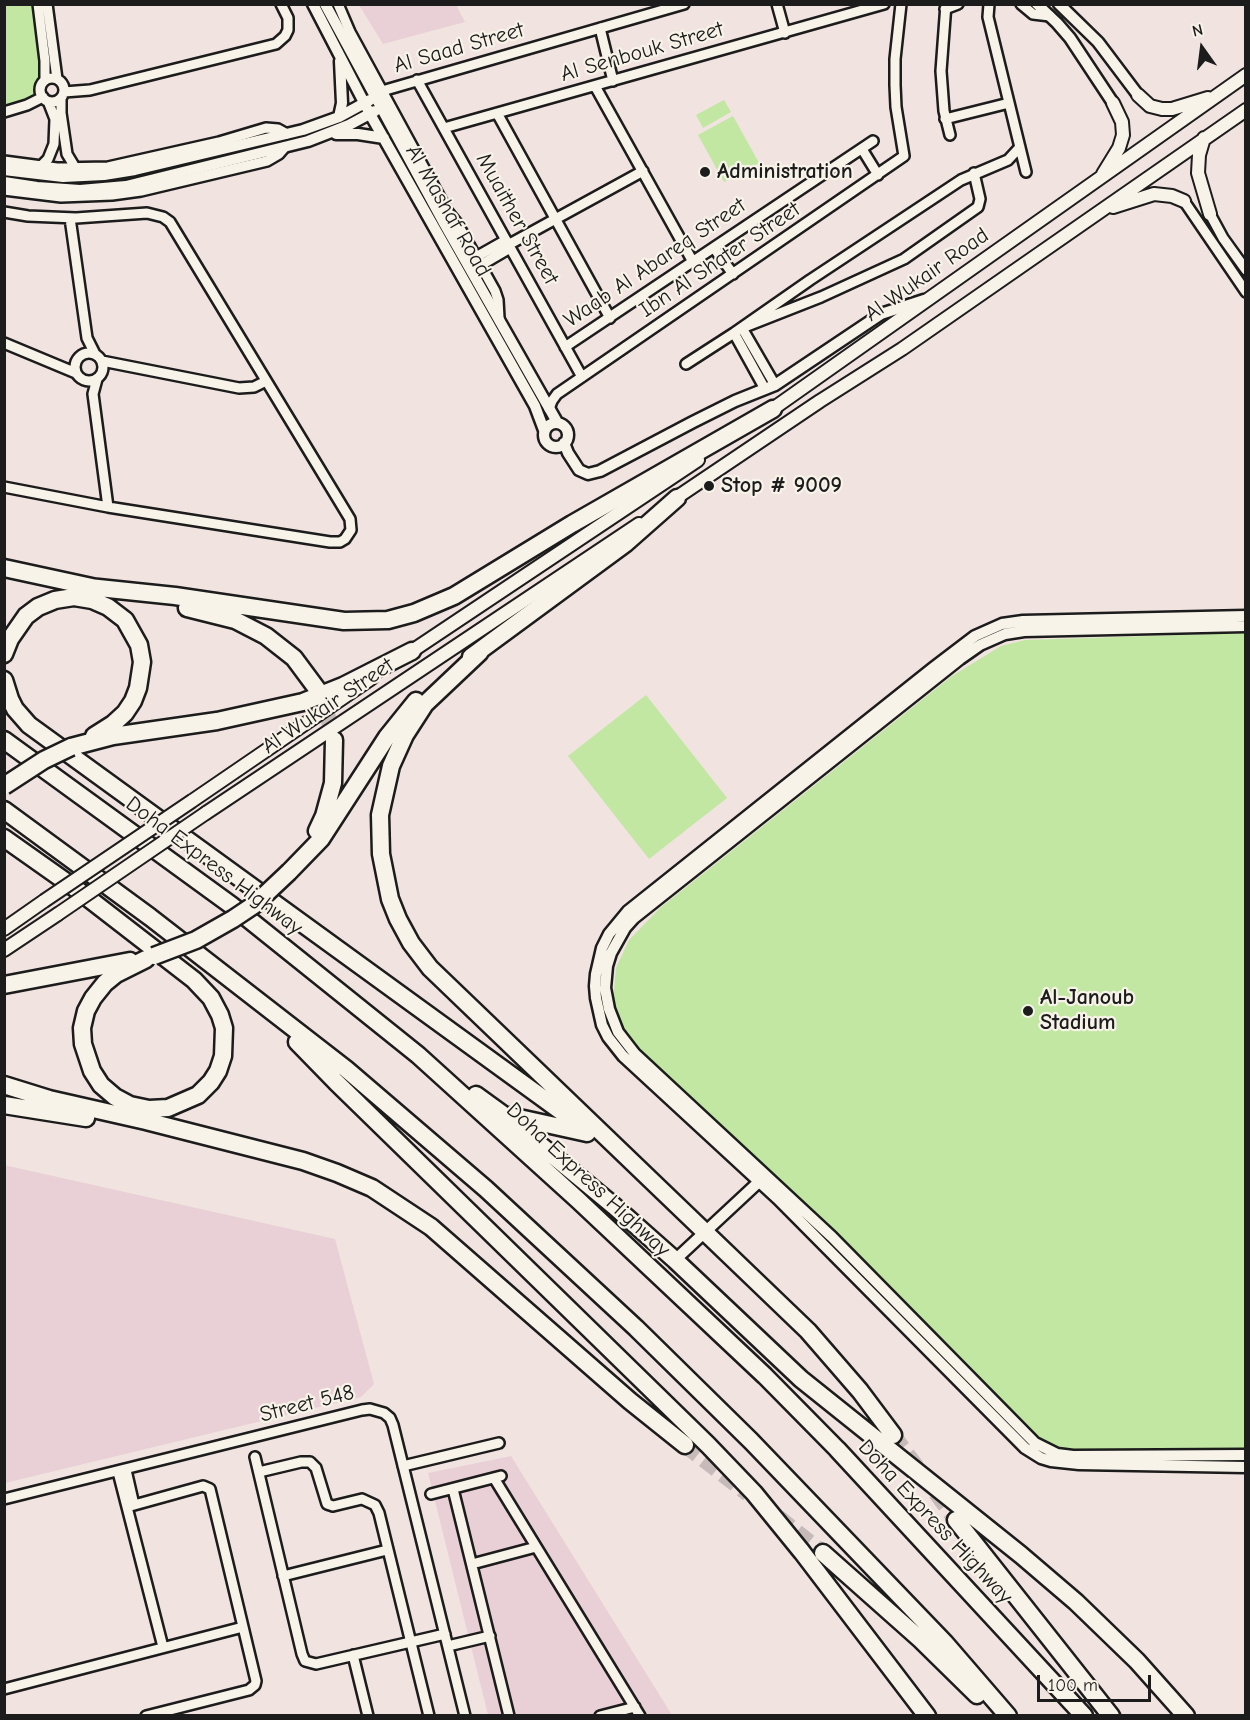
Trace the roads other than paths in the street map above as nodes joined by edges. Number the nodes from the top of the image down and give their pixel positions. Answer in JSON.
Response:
{"nodes":[{"id":1,"x":38,"y":4,"type":"edge"},
{"id":2,"x":46,"y":4,"type":"edge"},
{"id":3,"x":281,"y":4,"type":"edge"},
{"id":4,"x":305,"y":4,"type":"edge"},
{"id":5,"x":338,"y":4,"type":"edge"},
{"id":6,"x":684,"y":4,"type":"edge"},
{"id":7,"x":777,"y":4,"type":"edge"},
{"id":8,"x":884,"y":4,"type":"edge"},
{"id":9,"x":901,"y":4,"type":"edge"},
{"id":10,"x":958,"y":4,"type":"edge"},
{"id":11,"x":981,"y":4,"type":"edge"},
{"id":12,"x":989,"y":4,"type":"edge"},
{"id":13,"x":1021,"y":4,"type":"edge"},
{"id":14,"x":1037,"y":4,"type":"edge"},
{"id":15,"x":1059,"y":4,"type":"edge"},
{"id":16,"x":319,"y":7,"type":"edge"},
{"id":17,"x":945,"y":7,"type":"edge"},
{"id":18,"x":988,"y":16,"type":"junction"},
{"id":19,"x":1050,"y":16,"type":"junction"},
{"id":20,"x":600,"y":28,"type":"junction"},
{"id":21,"x":785,"y":33,"type":"junction"},
{"id":22,"x":340,"y":57,"type":"junction"},
{"id":23,"x":1245,"y":75,"type":"edge"},
{"id":24,"x":57,"y":79,"type":"junction"},
{"id":25,"x":45,"y":80,"type":"junction"},
{"id":26,"x":417,"y":80,"type":"junction"},
{"id":27,"x":613,"y":81,"type":"junction"},
{"id":28,"x":595,"y":86,"type":"junction"},
{"id":29,"x":379,"y":94,"type":"junction"},
{"id":30,"x":63,"y":95,"type":"junction"},
{"id":31,"x":1138,"y":95,"type":"joint"},
{"id":32,"x":1218,"y":95,"type":"junction"},
{"id":33,"x":45,"y":99,"type":"junction"},
{"id":34,"x":1113,"y":103,"type":"joint"},
{"id":35,"x":1010,"y":104,"type":"junction"},
{"id":36,"x":381,"y":107,"type":"junction"},
{"id":37,"x":367,"y":108,"type":"junction"},
{"id":38,"x":1245,"y":110,"type":"edge"},
{"id":39,"x":4,"y":112,"type":"edge"},
{"id":40,"x":497,"y":113,"type":"junction"},
{"id":41,"x":339,"y":117,"type":"junction"},
{"id":42,"x":945,"y":119,"type":"junction"},
{"id":43,"x":444,"y":128,"type":"junction"},
{"id":44,"x":287,"y":134,"type":"junction"},
{"id":45,"x":330,"y":134,"type":"junction"},
{"id":46,"x":950,"y":135,"type":"dead end"},
{"id":47,"x":384,"y":138,"type":"junction"},
{"id":48,"x":1204,"y":138,"type":"junction"},
{"id":49,"x":873,"y":141,"type":"dead end"},
{"id":50,"x":285,"y":147,"type":"junction"},
{"id":51,"x":1020,"y":147,"type":"junction"},
{"id":52,"x":862,"y":149,"type":"junction"},
{"id":53,"x":4,"y":161,"type":"edge"},
{"id":54,"x":40,"y":167,"type":"junction"},
{"id":55,"x":76,"y":169,"type":"junction"},
{"id":56,"x":4,"y":170,"type":"edge"},
{"id":57,"x":643,"y":171,"type":"junction"},
{"id":58,"x":1026,"y":172,"type":"dead end"},
{"id":59,"x":974,"y":173,"type":"junction"},
{"id":60,"x":878,"y":175,"type":"junction"},
{"id":61,"x":1099,"y":180,"type":"junction"},
{"id":62,"x":4,"y":182,"type":"edge"},
{"id":63,"x":4,"y":190,"type":"edge"},
{"id":64,"x":61,"y":198,"type":"junction"},
{"id":65,"x":79,"y":198,"type":"junction"},
{"id":66,"x":1184,"y":201,"type":"joint"},
{"id":67,"x":1100,"y":211,"type":"junction"},
{"id":68,"x":4,"y":212,"type":"edge"},
{"id":69,"x":1210,"y":214,"type":"joint"},
{"id":70,"x":69,"y":218,"type":"junction"},
{"id":71,"x":556,"y":219,"type":"junction"},
{"id":72,"x":444,"y":223,"type":"junction"},
{"id":73,"x":465,"y":237,"type":"junction"},
{"id":74,"x":508,"y":244,"type":"junction"},
{"id":75,"x":714,"y":248,"type":"junction"},
{"id":76,"x":479,"y":261,"type":"junction"},
{"id":77,"x":693,"y":262,"type":"junction"},
{"id":78,"x":1245,"y":270,"type":"edge"},
{"id":79,"x":733,"y":274,"type":"junction"},
{"id":80,"x":810,"y":280,"type":"junction"},
{"id":81,"x":1245,"y":292,"type":"edge"},
{"id":82,"x":821,"y":297,"type":"junction"},
{"id":83,"x":933,"y":297,"type":"junction"},
{"id":84,"x":610,"y":318,"type":"junction"},
{"id":85,"x":499,"y":321,"type":"junction"},
{"id":86,"x":738,"y":331,"type":"junction"},
{"id":87,"x":87,"y":338,"type":"junction"},
{"id":88,"x":4,"y":343,"type":"edge"},
{"id":89,"x":513,"y":346,"type":"junction"},
{"id":90,"x":565,"y":346,"type":"junction"},
{"id":91,"x":78,"y":359,"type":"junction"},
{"id":92,"x":686,"y":364,"type":"dead end"},
{"id":93,"x":60,"y":365,"type":"junction"},
{"id":94,"x":99,"y":367,"type":"junction"},
{"id":95,"x":76,"y":373,"type":"junction"},
{"id":96,"x":582,"y":377,"type":"junction"},
{"id":97,"x":84,"y":381,"type":"junction"},
{"id":98,"x":266,"y":381,"type":"junction"},
{"id":99,"x":770,"y":387,"type":"junction"},
{"id":100,"x":93,"y":394,"type":"junction"},
{"id":101,"x":557,"y":394,"type":"junction"},
{"id":102,"x":549,"y":409,"type":"junction"},
{"id":103,"x":773,"y":409,"type":"junction"},
{"id":104,"x":557,"y":422,"type":"junction"},
{"id":105,"x":544,"y":430,"type":"junction"},
{"id":106,"x":564,"y":443,"type":"junction"},
{"id":107,"x":4,"y":487,"type":"edge"},
{"id":108,"x":677,"y":498,"type":"junction"},
{"id":109,"x":108,"y":507,"type":"junction"},
{"id":110,"x":4,"y":568,"type":"edge"},
{"id":111,"x":90,"y":586,"type":"junction"},
{"id":112,"x":1245,"y":616,"type":"edge"},
{"id":113,"x":1245,"y":626,"type":"edge"},
{"id":114,"x":412,"y":651,"type":"junction"},
{"id":115,"x":480,"y":652,"type":"junction"},
{"id":116,"x":4,"y":654,"type":"edge"},
{"id":117,"x":4,"y":680,"type":"edge"},
{"id":118,"x":317,"y":689,"type":"tunnel mouth"},
{"id":119,"x":4,"y":740,"type":"edge"},
{"id":120,"x":334,"y":740,"type":"tunnel mouth"},
{"id":121,"x":75,"y":745,"type":"junction"},
{"id":122,"x":4,"y":786,"type":"edge"},
{"id":123,"x":4,"y":810,"type":"edge"},
{"id":124,"x":4,"y":838,"type":"edge"},
{"id":125,"x":294,"y":867,"type":"junction"},
{"id":126,"x":4,"y":929,"type":"edge"},
{"id":127,"x":4,"y":950,"type":"edge"},
{"id":128,"x":150,"y":957,"type":"junction"},
{"id":129,"x":4,"y":985,"type":"edge"},
{"id":130,"x":260,"y":1003,"type":"junction"},
{"id":131,"x":418,"y":1055,"type":"junction"},
{"id":132,"x":4,"y":1085,"type":"edge"},
{"id":133,"x":4,"y":1105,"type":"edge"},
{"id":134,"x":505,"y":1116,"type":"junction"},
{"id":135,"x":591,"y":1134,"type":"junction"},
{"id":136,"x":217,"y":1140,"type":"junction"},
{"id":137,"x":763,"y":1178,"type":"junction"},
{"id":138,"x":663,"y":1191,"type":"junction"},
{"id":139,"x":706,"y":1232,"type":"junction"},
{"id":140,"x":675,"y":1260,"type":"junction"},
{"id":141,"x":893,"y":1435,"type":"tunnel mouth"},
{"id":142,"x":499,"y":1443,"type":"dead end"},
{"id":143,"x":685,"y":1445,"type":"tunnel mouth"},
{"id":144,"x":1245,"y":1455,"type":"edge"},
{"id":145,"x":255,"y":1457,"type":"dead end"},
{"id":146,"x":403,"y":1466,"type":"junction"},
{"id":147,"x":1245,"y":1467,"type":"edge"},
{"id":148,"x":122,"y":1471,"type":"junction"},
{"id":149,"x":259,"y":1472,"type":"junction"},
{"id":150,"x":453,"y":1489,"type":"junction"},
{"id":151,"x":431,"y":1494,"type":"dead end"},
{"id":152,"x":4,"y":1499,"type":"edge"},
{"id":153,"x":131,"y":1506,"type":"junction"},
{"id":154,"x":956,"y":1520,"type":"tunnel mouth"},
{"id":155,"x":536,"y":1547,"type":"junction"},
{"id":156,"x":387,"y":1550,"type":"junction"},
{"id":157,"x":823,"y":1553,"type":"tunnel mouth"},
{"id":158,"x":472,"y":1564,"type":"junction"},
{"id":159,"x":283,"y":1576,"type":"junction"},
{"id":160,"x":243,"y":1627,"type":"junction"},
{"id":161,"x":445,"y":1634,"type":"junction"},
{"id":162,"x":490,"y":1636,"type":"junction"},
{"id":163,"x":410,"y":1642,"type":"junction"},
{"id":164,"x":448,"y":1646,"type":"junction"},
{"id":165,"x":163,"y":1647,"type":"junction"},
{"id":166,"x":353,"y":1655,"type":"junction"},
{"id":167,"x":4,"y":1689,"type":"edge"},
{"id":168,"x":635,"y":1707,"type":"junction"},
{"id":169,"x":146,"y":1716,"type":"edge"},
{"id":170,"x":368,"y":1716,"type":"edge"},
{"id":171,"x":429,"y":1716,"type":"edge"},
{"id":172,"x":465,"y":1716,"type":"edge"},
{"id":173,"x":509,"y":1716,"type":"edge"},
{"id":174,"x":600,"y":1716,"type":"edge"},
{"id":175,"x":640,"y":1716,"type":"edge"},
{"id":176,"x":927,"y":1716,"type":"edge"},
{"id":177,"x":999,"y":1716,"type":"edge"},
{"id":178,"x":1008,"y":1716,"type":"edge"},
{"id":179,"x":1084,"y":1716,"type":"edge"},
{"id":180,"x":1111,"y":1716,"type":"edge"},
{"id":181,"x":1186,"y":1716,"type":"edge"}],
"edges":[{"from":1,"to":25,"type":"street"},
{"from":2,"to":24,"type":"street"},
{"from":3,"to":30,"type":"street"},
{"from":4,"to":16,"type":"street"},
{"from":5,"to":29,"type":"street","name":"Al Mashaf Road"},
{"from":6,"to":20,"type":"street","name":"Al Saad Street"},
{"from":7,"to":21,"type":"street"},
{"from":8,"to":21,"type":"street","name":"Al Senbouk Street"},
{"from":9,"to":60,"type":"street","name":"Ibn Al Shater Street"},
{"from":10,"to":17,"type":"street"},
{"from":11,"to":18,"type":"street"},
{"from":12,"to":18,"type":"street"},
{"from":13,"to":19,"type":"street"},
{"from":14,"to":19,"type":"street"},
{"from":15,"to":31,"type":"street"},
{"from":16,"to":22,"type":"street","name":"Al Mashaf Road"},
{"from":16,"to":29,"type":"street","name":"Al Mashaf Road"},
{"from":17,"to":42,"type":"street"},
{"from":18,"to":35,"type":"street"},
{"from":19,"to":34,"type":"street"},
{"from":20,"to":26,"type":"street","name":"Al Saad Street"},
{"from":20,"to":27,"type":"street"},
{"from":21,"to":27,"type":"street","name":"Al Senbouk Street"},
{"from":22,"to":37,"type":"street","name":"Al Mashaf Road"},
{"from":22,"to":41,"type":"street"},
{"from":23,"to":32,"type":"main road","name":"Al Wukair Road"},
{"from":24,"to":25,"type":"street"},
{"from":24,"to":30,"type":"street"},
{"from":25,"to":33,"type":"street"},
{"from":26,"to":29,"type":"street","name":"Al Saad Street"},
{"from":26,"to":43,"type":"street","name":"Muaither Street"},
{"from":27,"to":28,"type":"street","name":"Al Senbouk Street"},
{"from":28,"to":40,"type":"street","name":"Al Senbouk Street"},
{"from":28,"to":57,"type":"street"},
{"from":29,"to":36,"type":"street","name":"Al Mashaf Road"},
{"from":29,"to":37,"type":"street"},
{"from":29,"to":73,"type":"street","name":"Al Mashaf Road"},
{"from":30,"to":33,"type":"street"},
{"from":30,"to":55,"type":"street"},
{"from":31,"to":32,"type":"main road"},
{"from":32,"to":61,"type":"main road","name":"Al Wukair Road"},
{"from":33,"to":39,"type":"street"},
{"from":33,"to":54,"type":"street"},
{"from":34,"to":61,"type":"main road"},
{"from":35,"to":42,"type":"street"},
{"from":35,"to":51,"type":"street"},
{"from":36,"to":37,"type":"street"},
{"from":36,"to":72,"type":"street","name":"Al Mashaf Road"},
{"from":37,"to":41,"type":"street"},
{"from":37,"to":45,"type":"street"},
{"from":37,"to":47,"type":"street","name":"Al Mashaf Road"},
{"from":38,"to":48,"type":"main road","name":"Al Wukair Road"},
{"from":40,"to":43,"type":"street","name":"Al Senbouk Street"},
{"from":40,"to":71,"type":"street"},
{"from":41,"to":44,"type":"street"},
{"from":42,"to":46,"type":"street"},
{"from":43,"to":74,"type":"street","name":"Muaither Street"},
{"from":44,"to":55,"type":"street"},
{"from":44,"to":56,"type":"street"},
{"from":45,"to":47,"type":"street"},
{"from":45,"to":50,"type":"street"},
{"from":47,"to":105,"type":"street","name":"Al Mashaf Road"},
{"from":48,"to":67,"type":"main road","name":"Al Wukair Road"},
{"from":48,"to":69,"type":"main road"},
{"from":49,"to":52,"type":"street","name":"Waab Al Abareq Street"},
{"from":50,"to":62,"type":"street"},
{"from":50,"to":65,"type":"street"},
{"from":51,"to":58,"type":"street"},
{"from":51,"to":59,"type":"street"},
{"from":52,"to":60,"type":"street"},
{"from":52,"to":75,"type":"street","name":"Waab Al Abareq Street"},
{"from":53,"to":54,"type":"street"},
{"from":54,"to":55,"type":"street"},
{"from":57,"to":71,"type":"street"},
{"from":57,"to":77,"type":"street"},
{"from":59,"to":80,"type":"street"},
{"from":59,"to":82,"type":"street"},
{"from":60,"to":79,"type":"street","name":"Ibn Al Shater Street"},
{"from":61,"to":83,"type":"main road","name":"Al Wukair Road"},
{"from":63,"to":64,"type":"street"},
{"from":64,"to":65,"type":"street"},
{"from":64,"to":70,"type":"street"},
{"from":65,"to":70,"type":"street"},
{"from":66,"to":67,"type":"main road"},
{"from":66,"to":81,"type":"street"},
{"from":67,"to":108,"type":"main road","name":"Al Wukair Road"},
{"from":68,"to":70,"type":"street"},
{"from":69,"to":78,"type":"street"},
{"from":70,"to":87,"type":"street"},
{"from":70,"to":98,"type":"street"},
{"from":71,"to":74,"type":"street"},
{"from":71,"to":84,"type":"street"},
{"from":72,"to":73,"type":"street"},
{"from":72,"to":85,"type":"street","name":"Al Mashaf Road"},
{"from":73,"to":76,"type":"street","name":"Al Mashaf Road"},
{"from":74,"to":76,"type":"street"},
{"from":74,"to":90,"type":"street","name":"Muaither Street"},
{"from":75,"to":77,"type":"street","name":"Waab Al Abareq Street"},
{"from":75,"to":79,"type":"street"},
{"from":76,"to":85,"type":"street","name":"Al Mashaf Road"},
{"from":77,"to":84,"type":"street","name":"Waab Al Abareq Street"},
{"from":79,"to":96,"type":"street","name":"Ibn Al Shater Street"},
{"from":80,"to":82,"type":"street"},
{"from":80,"to":86,"type":"street"},
{"from":82,"to":86,"type":"street"},
{"from":83,"to":99,"type":"street"},
{"from":83,"to":103,"type":"main road","name":"Al Wukair Road"},
{"from":84,"to":90,"type":"street","name":"Waab Al Abareq Street"},
{"from":85,"to":89,"type":"street","name":"Al Mashaf Road"},
{"from":86,"to":92,"type":"street"},
{"from":86,"to":99,"type":"street"},
{"from":87,"to":91,"type":"street"},
{"from":87,"to":94,"type":"street"},
{"from":88,"to":93,"type":"street"},
{"from":89,"to":101,"type":"street"},
{"from":89,"to":102,"type":"street","name":"Al Mashaf Road"},
{"from":90,"to":96,"type":"street","name":"Muaither Street"},
{"from":91,"to":93,"type":"street"},
{"from":91,"to":94,"type":"street"},
{"from":91,"to":95,"type":"street"},
{"from":93,"to":95,"type":"street"},
{"from":94,"to":97,"type":"street"},
{"from":94,"to":98,"type":"street"},
{"from":94,"to":100,"type":"street"},
{"from":95,"to":97,"type":"street"},
{"from":96,"to":101,"type":"street","name":"Ibn Al Shater Street"},
{"from":97,"to":100,"type":"street"},
{"from":98,"to":109,"type":"street"},
{"from":99,"to":106,"type":"street"},
{"from":100,"to":109,"type":"street"},
{"from":101,"to":102,"type":"street","name":"Ibn Al Shater Street"},
{"from":102,"to":104,"type":"street","name":"Al Mashaf Road"},
{"from":103,"to":111,"type":"highway"},
{"from":103,"to":114,"type":"main road","name":"Al Wukair Road"},
{"from":104,"to":105,"type":"street"},
{"from":104,"to":106,"type":"street"},
{"from":105,"to":106,"type":"street"},
{"from":107,"to":109,"type":"street"},
{"from":108,"to":115,"type":"highway"},
{"from":108,"to":127,"type":"main road","name":"Al Wukair Street","bridge":true},
{"from":110,"to":111,"type":"highway"},
{"from":111,"to":118,"type":"highway"},
{"from":112,"to":137,"type":"street"},
{"from":113,"to":137,"type":"street"},
{"from":114,"to":121,"type":"highway"},
{"from":114,"to":126,"type":"main road","name":"Al Wukair Street","bridge":true},
{"from":115,"to":125,"type":"highway"},
{"from":115,"to":138,"type":"highway"},
{"from":116,"to":121,"type":"highway"},
{"from":117,"to":135,"type":"highway"},
{"from":119,"to":131,"type":"highway","name":"Doha Express Highway"},
{"from":120,"to":125,"type":"highway"},
{"from":121,"to":122,"type":"highway","bridge":true},
{"from":123,"to":130,"type":"highway"},
{"from":124,"to":128,"type":"highway"},
{"from":125,"to":128,"type":"highway","bridge":true},
{"from":128,"to":129,"type":"highway"},
{"from":130,"to":176,"type":"highway"},
{"from":130,"to":178,"type":"highway"},
{"from":131,"to":134,"type":"highway"},
{"from":131,"to":179,"type":"highway","name":"Doha Express Highway"},
{"from":132,"to":136,"type":"highway"},
{"from":133,"to":136,"type":"highway"},
{"from":134,"to":135,"type":"highway"},
{"from":134,"to":140,"type":"highway"},
{"from":135,"to":138,"type":"highway"},
{"from":136,"to":143,"type":"highway"},
{"from":137,"to":139,"type":"street"},
{"from":137,"to":144,"type":"street"},
{"from":137,"to":147,"type":"street"},
{"from":138,"to":139,"type":"highway"},
{"from":139,"to":140,"type":"street"},
{"from":139,"to":141,"type":"highway"},
{"from":140,"to":181,"type":"highway"},
{"from":142,"to":146,"type":"street"},
{"from":145,"to":149,"type":"street"},
{"from":146,"to":148,"type":"street","name":"Street 548"},
{"from":146,"to":161,"type":"street","name":"Street 548"},
{"from":148,"to":152,"type":"street","name":"Street 548"},
{"from":148,"to":153,"type":"street"},
{"from":149,"to":156,"type":"street"},
{"from":149,"to":159,"type":"street"},
{"from":150,"to":151,"type":"street"},
{"from":150,"to":155,"type":"street"},
{"from":150,"to":158,"type":"street"},
{"from":153,"to":160,"type":"street"},
{"from":153,"to":165,"type":"street"},
{"from":154,"to":180,"type":"highway"},
{"from":155,"to":158,"type":"street"},
{"from":155,"to":168,"type":"street"},
{"from":156,"to":159,"type":"street"},
{"from":156,"to":163,"type":"street"},
{"from":157,"to":177,"type":"highway"},
{"from":158,"to":162,"type":"street"},
{"from":159,"to":166,"type":"street"},
{"from":160,"to":165,"type":"street"},
{"from":160,"to":169,"type":"street"},
{"from":161,"to":163,"type":"street"},
{"from":161,"to":164,"type":"street","name":"Street 548"},
{"from":162,"to":164,"type":"street"},
{"from":162,"to":173,"type":"street"},
{"from":163,"to":166,"type":"street"},
{"from":163,"to":171,"type":"street"},
{"from":164,"to":172,"type":"street","name":"Street 548"},
{"from":165,"to":167,"type":"street"},
{"from":166,"to":170,"type":"street"},
{"from":168,"to":174,"type":"street"},
{"from":168,"to":175,"type":"street"}]}
